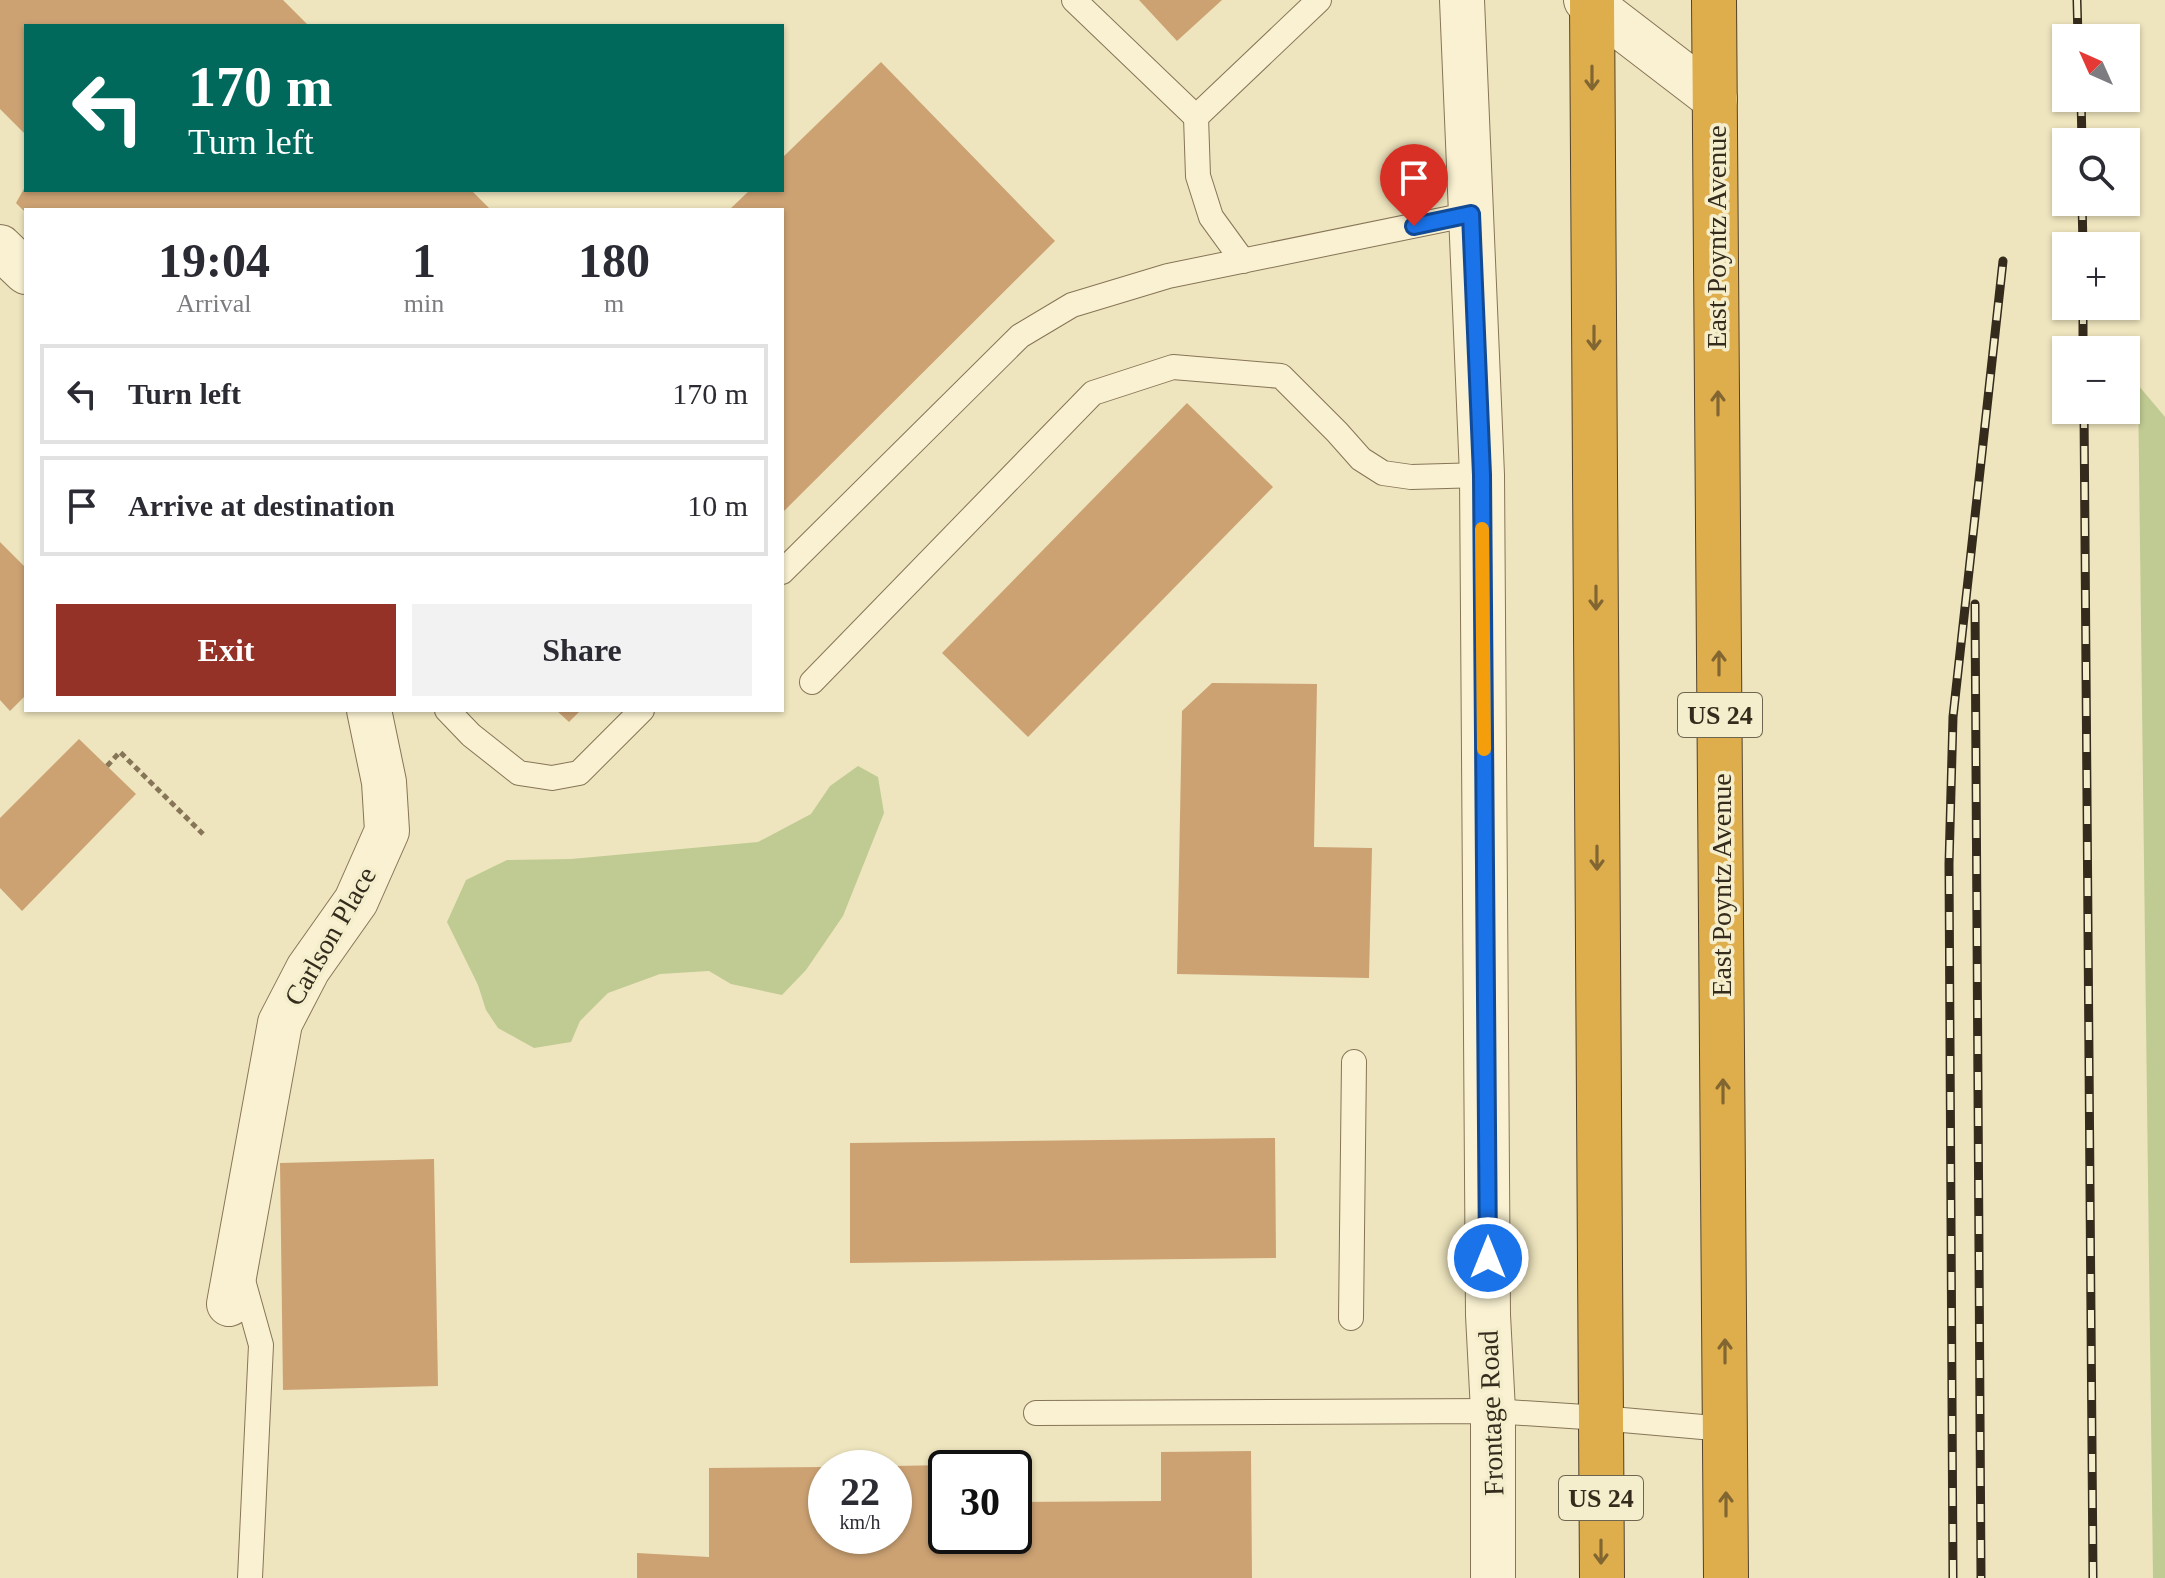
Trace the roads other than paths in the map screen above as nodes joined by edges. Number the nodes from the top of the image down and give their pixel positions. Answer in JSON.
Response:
{"nodes":[{"id":1,"x":1074,"y":0,"type":"edge"},
{"id":2,"x":1319,"y":0,"type":"edge"},
{"id":3,"x":1462,"y":0,"type":"edge"},
{"id":4,"x":1714,"y":0,"type":"edge"},
{"id":5,"x":1590,"y":2,"type":"edge"},
{"id":6,"x":1715,"y":99,"type":"junction"},
{"id":7,"x":1196,"y":117,"type":"junction"},
{"id":8,"x":1471,"y":214,"type":"junction"},
{"id":9,"x":0,"y":247,"type":"edge"},
{"id":10,"x":1243,"y":261,"type":"junction"},
{"id":11,"x":24,"y":270,"type":"edge"},
{"id":12,"x":1482,"y":475,"type":"junction"},
{"id":13,"x":784,"y":570,"type":"edge"},
{"id":14,"x":812,"y":682,"type":"dead end"},
{"id":15,"x":369,"y":712,"type":"edge"},
{"id":16,"x":449,"y":712,"type":"edge"},
{"id":17,"x":640,"y":712,"type":"edge"},
{"id":18,"x":1354,"y":1062,"type":"dead end"},
{"id":19,"x":236,"y":1260,"type":"junction"},
{"id":20,"x":229,"y":1304,"type":"dead end"},
{"id":21,"x":1351,"y":1318,"type":"dead end"},
{"id":22,"x":1493,"y":1411,"type":"junction"},
{"id":23,"x":1036,"y":1413,"type":"dead end"},
{"id":24,"x":1600,"y":1418,"type":"junction"},
{"id":25,"x":1725,"y":1429,"type":"junction"},
{"id":26,"x":250,"y":1578,"type":"edge"},
{"id":27,"x":1493,"y":1578,"type":"edge"},
{"id":28,"x":1602,"y":1578,"type":"edge"},
{"id":29,"x":1726,"y":1578,"type":"edge"}],
"edges":[{"from":1,"to":7,"type":"lane"},
{"from":2,"to":7,"type":"lane"},
{"from":3,"to":8,"type":"street","name":"Frontage Road"},
{"from":4,"to":6,"type":"highway","name":"East Poyntz Avenue","number":"US 24"},
{"from":5,"to":6,"type":"street"},
{"from":5,"to":24,"type":"highway","number":"US 24","one_way":true},
{"from":25,"to":6,"type":"highway","name":"East Poyntz Avenue","number":"US 24","one_way":true},
{"from":7,"to":10,"type":"lane"},
{"from":8,"to":10,"type":"lane"},
{"from":8,"to":12,"type":"street","name":"Frontage Road"},
{"from":9,"to":11,"type":"street"},
{"from":10,"to":13,"type":"lane"},
{"from":12,"to":14,"type":"lane"},
{"from":12,"to":22,"type":"street","name":"Frontage Road"},
{"from":15,"to":19,"type":"street","name":"Carlson Place"},
{"from":16,"to":17,"type":"lane"},
{"from":18,"to":21,"type":"lane"},
{"from":19,"to":20,"type":"street","name":"Carlson Place"},
{"from":19,"to":26,"type":"lane"},
{"from":22,"to":23,"type":"lane"},
{"from":22,"to":24,"type":"lane"},
{"from":22,"to":27,"type":"street","name":"Frontage Road"},
{"from":24,"to":25,"type":"lane"},
{"from":24,"to":28,"type":"highway","number":"US 24","one_way":true},
{"from":29,"to":25,"type":"highway","name":"East Poyntz Avenue","number":"US 24","one_way":true}]}
